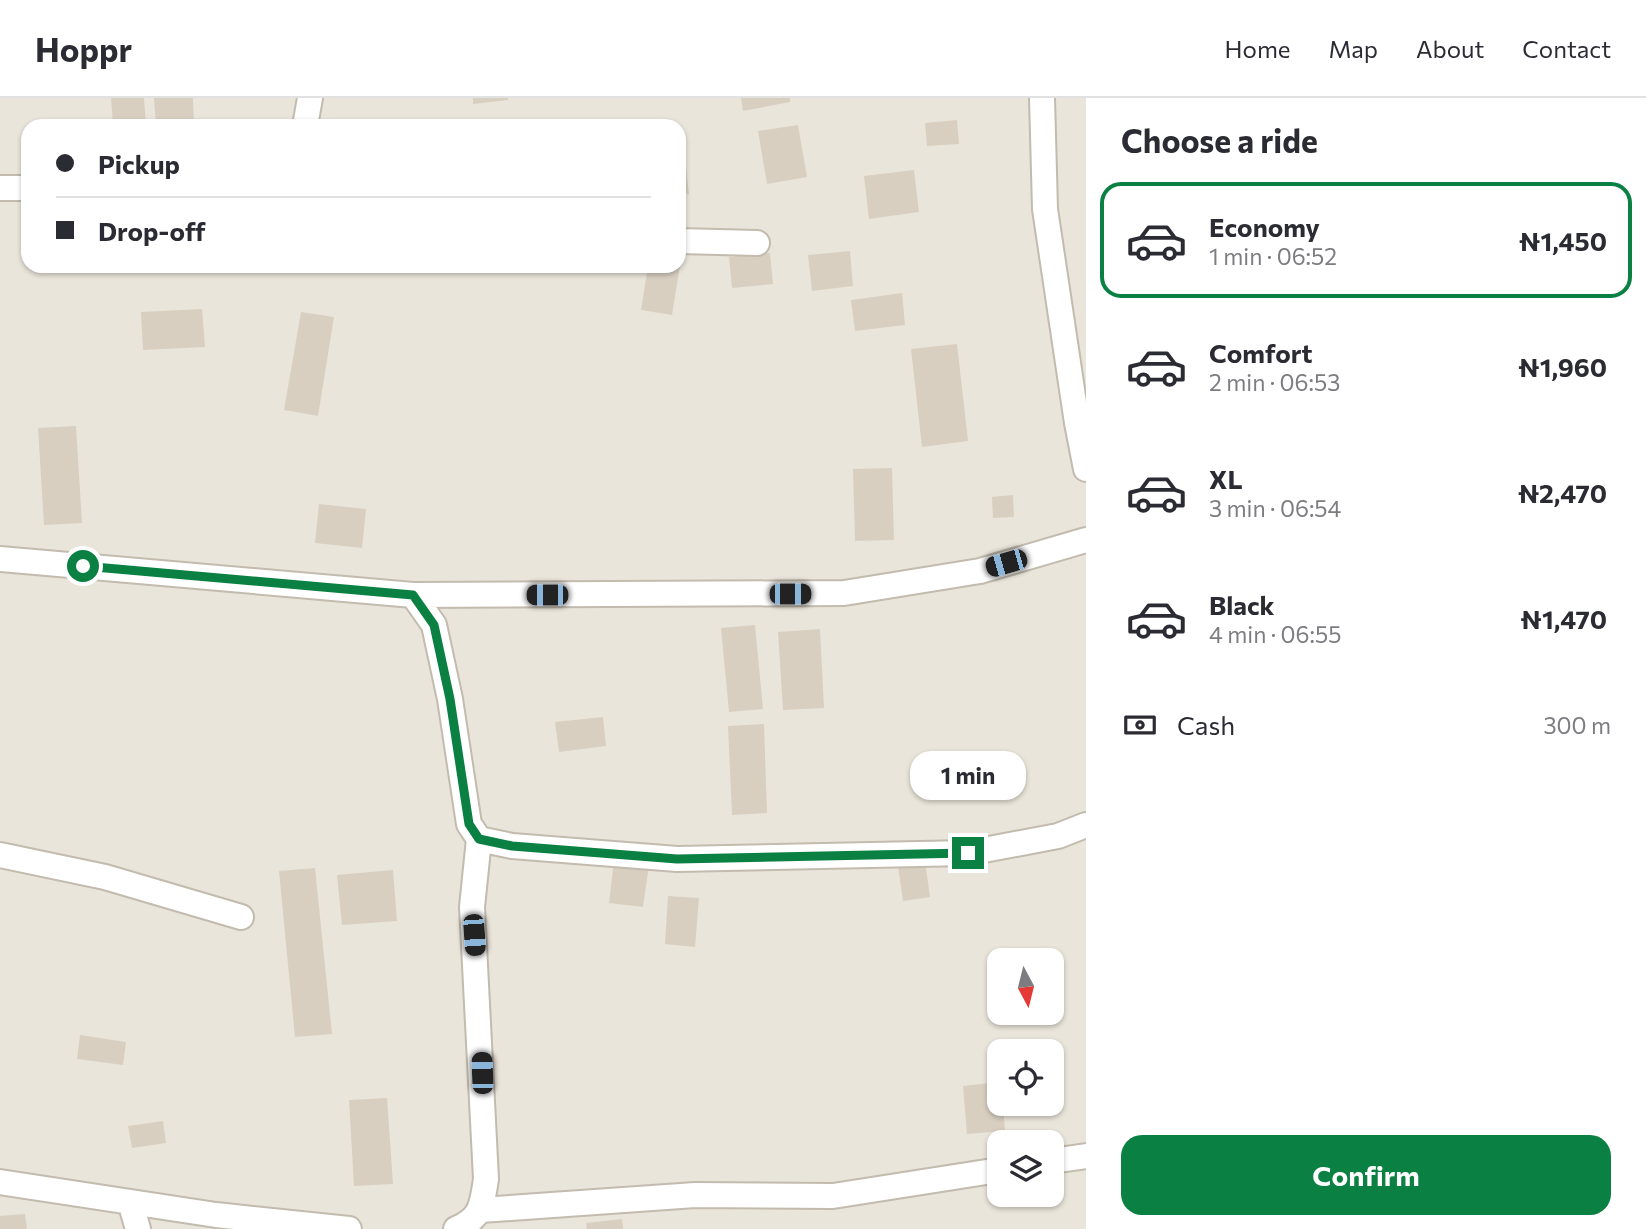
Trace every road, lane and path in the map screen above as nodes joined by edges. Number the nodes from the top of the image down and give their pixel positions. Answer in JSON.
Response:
{"nodes":[{"id":1,"x":310,"y":98,"type":"edge"},
{"id":2,"x":1042,"y":98,"type":"edge"},
{"id":3,"x":306,"y":119,"type":"edge"},
{"id":4,"x":0,"y":188,"type":"edge"},
{"id":5,"x":21,"y":188,"type":"edge"},
{"id":6,"x":686,"y":241,"type":"edge"},
{"id":7,"x":757,"y":243,"type":"dead end"},
{"id":8,"x":1086,"y":469,"type":"edge"},
{"id":9,"x":1086,"y":540,"type":"edge"},
{"id":10,"x":0,"y":559,"type":"edge"},
{"id":11,"x":413,"y":595,"type":"junction"},
{"id":12,"x":1086,"y":825,"type":"edge"},
{"id":13,"x":479,"y":839,"type":"junction"},
{"id":14,"x":0,"y":855,"type":"edge"},
{"id":15,"x":241,"y":917,"type":"dead end"},
{"id":16,"x":1086,"y":1156,"type":"edge"},
{"id":17,"x":1064,"y":1159,"type":"edge"},
{"id":18,"x":987,"y":1172,"type":"edge"},
{"id":19,"x":0,"y":1182,"type":"edge"},
{"id":20,"x":130,"y":1202,"type":"junction"},
{"id":21,"x":481,"y":1210,"type":"junction"},
{"id":22,"x":138,"y":1229,"type":"edge"},
{"id":23,"x":349,"y":1229,"type":"edge"},
{"id":24,"x":456,"y":1229,"type":"edge"}],
"edges":[{"from":1,"to":3,"type":"street"},
{"from":2,"to":8,"type":"street"},
{"from":4,"to":5,"type":"street"},
{"from":6,"to":7,"type":"street"},
{"from":9,"to":11,"type":"street"},
{"from":10,"to":11,"type":"street"},
{"from":11,"to":13,"type":"street"},
{"from":12,"to":13,"type":"street"},
{"from":13,"to":21,"type":"street"},
{"from":14,"to":15,"type":"street"},
{"from":16,"to":17,"type":"street"},
{"from":18,"to":21,"type":"street"},
{"from":19,"to":20,"type":"street"},
{"from":20,"to":22,"type":"street"},
{"from":20,"to":23,"type":"street"},
{"from":21,"to":24,"type":"street"}]}
